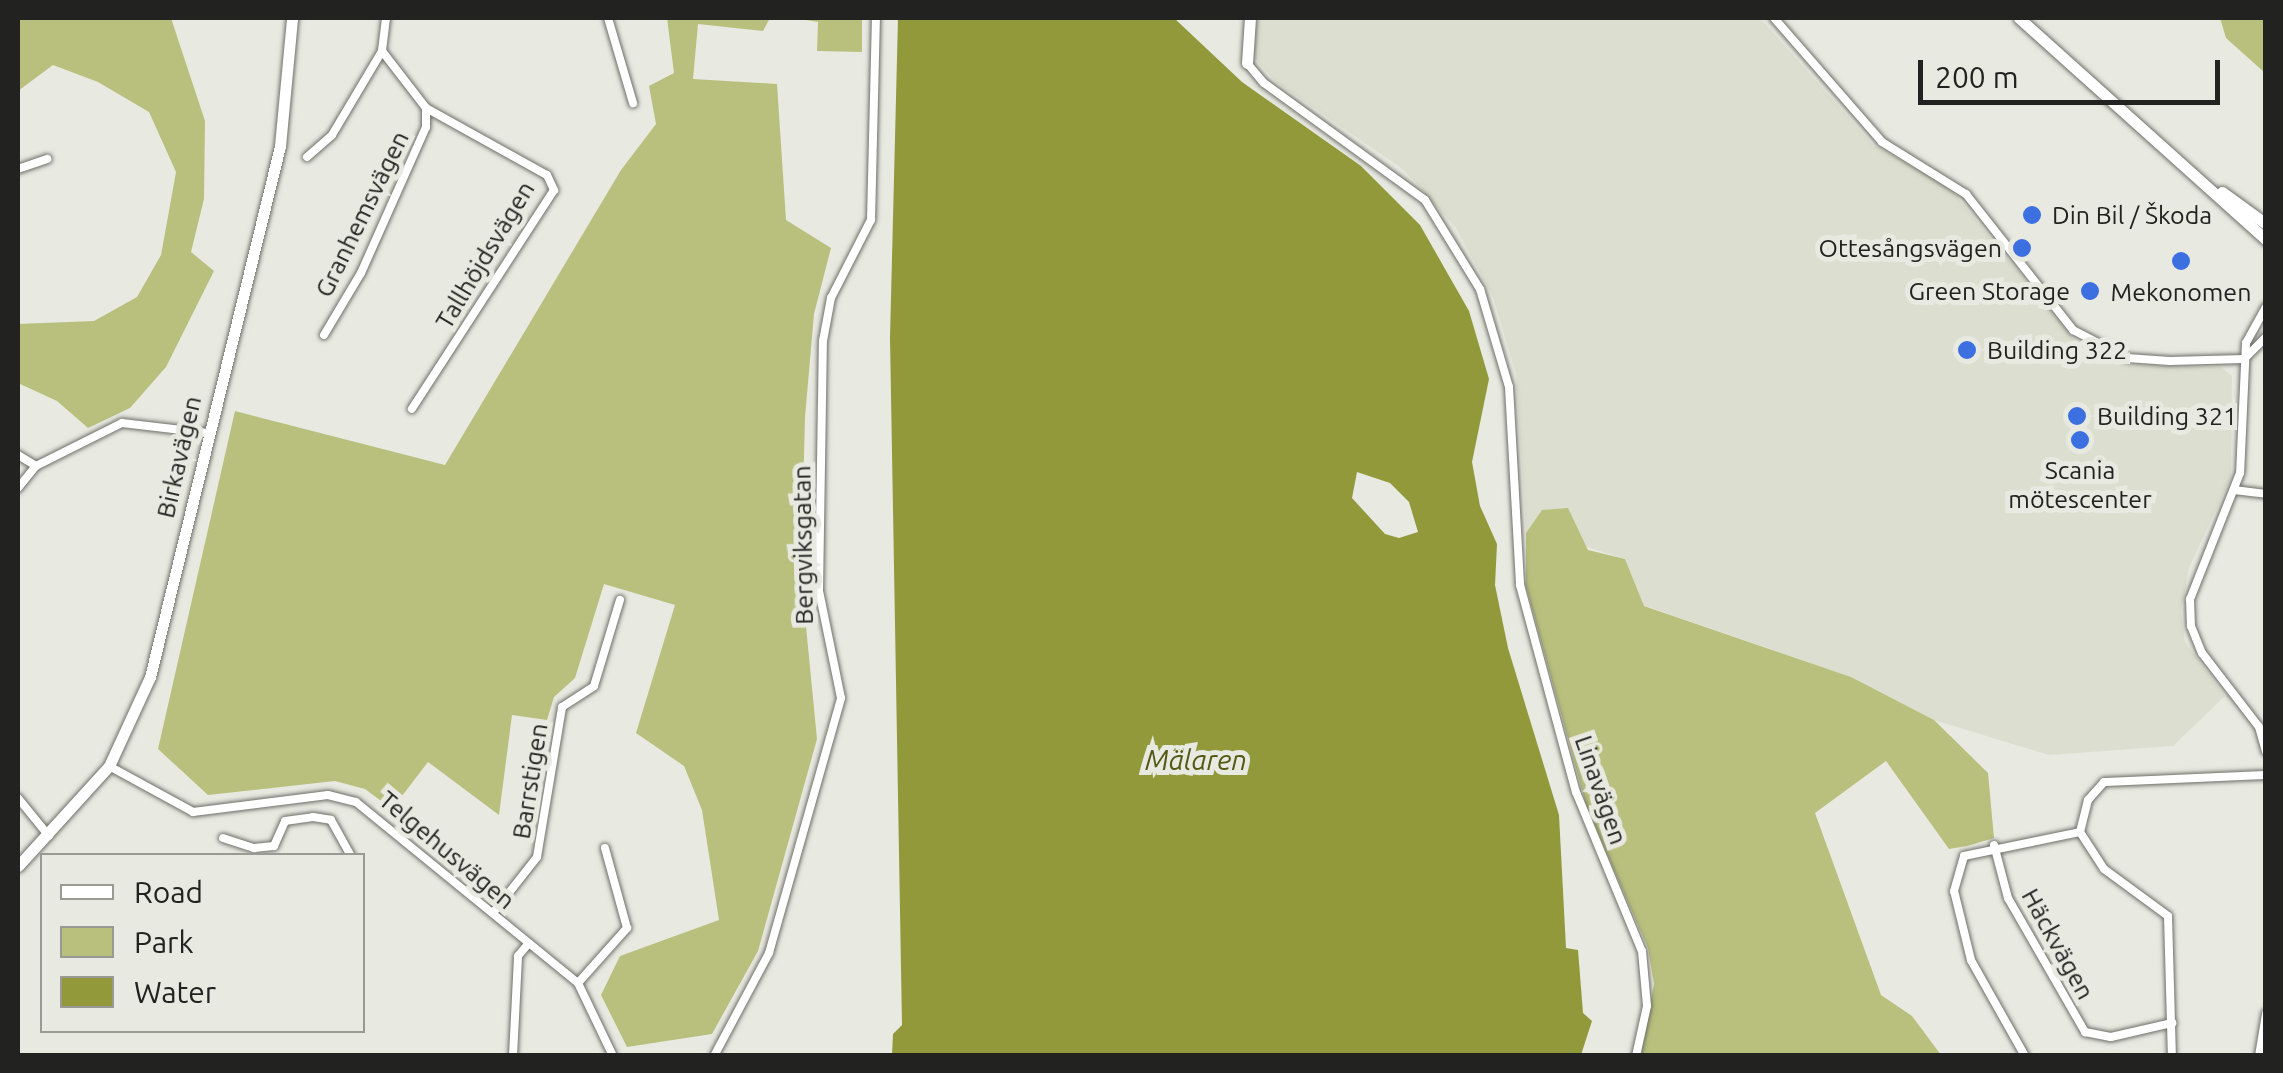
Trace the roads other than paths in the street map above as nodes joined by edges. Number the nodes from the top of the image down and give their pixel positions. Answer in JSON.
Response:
{"nodes":[{"id":1,"x":292,"y":18,"type":"edge"},
{"id":2,"x":386,"y":18,"type":"edge"},
{"id":3,"x":608,"y":18,"type":"edge"},
{"id":4,"x":876,"y":18,"type":"edge"},
{"id":5,"x":1250,"y":18,"type":"edge"},
{"id":6,"x":1774,"y":18,"type":"edge"},
{"id":7,"x":2019,"y":18,"type":"edge"},
{"id":8,"x":382,"y":51,"type":"junction"},
{"id":9,"x":1247,"y":62,"type":"joint"},
{"id":10,"x":633,"y":103,"type":"dead end"},
{"id":11,"x":426,"y":108,"type":"junction"},
{"id":12,"x":2171,"y":154,"type":"junction"},
{"id":13,"x":306,"y":157,"type":"dead end"},
{"id":14,"x":47,"y":159,"type":"dead end"},
{"id":15,"x":18,"y":169,"type":"edge"},
{"id":16,"x":2266,"y":224,"type":"edge"},
{"id":17,"x":2266,"y":240,"type":"edge"},
{"id":18,"x":2266,"y":307,"type":"edge"},
{"id":19,"x":324,"y":334,"type":"dead end"},
{"id":20,"x":2266,"y":337,"type":"edge"},
{"id":21,"x":2244,"y":359,"type":"junction"},
{"id":22,"x":412,"y":409,"type":"dead end"},
{"id":23,"x":207,"y":433,"type":"junction"},
{"id":24,"x":18,"y":455,"type":"edge"},
{"id":25,"x":36,"y":466,"type":"junction"},
{"id":26,"x":18,"y":488,"type":"edge"},
{"id":27,"x":2234,"y":490,"type":"junction"},
{"id":28,"x":2266,"y":494,"type":"edge"},
{"id":29,"x":620,"y":600,"type":"dead end"},
{"id":30,"x":2266,"y":750,"type":"edge"},
{"id":31,"x":109,"y":766,"type":"junction"},
{"id":32,"x":2266,"y":775,"type":"edge"},
{"id":33,"x":18,"y":798,"type":"edge"},
{"id":34,"x":2080,"y":832,"type":"junction"},
{"id":35,"x":49,"y":836,"type":"junction"},
{"id":36,"x":223,"y":838,"type":"dead end"},
{"id":37,"x":1994,"y":846,"type":"junction"},
{"id":38,"x":605,"y":848,"type":"dead end"},
{"id":39,"x":349,"y":853,"type":"edge"},
{"id":40,"x":18,"y":866,"type":"edge"},
{"id":41,"x":492,"y":913,"type":"junction"},
{"id":42,"x":528,"y":944,"type":"junction"},
{"id":43,"x":578,"y":983,"type":"junction"},
{"id":44,"x":2266,"y":1014,"type":"edge"},
{"id":45,"x":2172,"y":1023,"type":"junction"},
{"id":46,"x":513,"y":1056,"type":"edge"},
{"id":47,"x":612,"y":1056,"type":"edge"},
{"id":48,"x":714,"y":1056,"type":"edge"},
{"id":49,"x":1636,"y":1056,"type":"edge"},
{"id":50,"x":2025,"y":1056,"type":"edge"},
{"id":51,"x":2172,"y":1056,"type":"edge"},
{"id":52,"x":2259,"y":1056,"type":"edge"}],
"edges":[{"from":1,"to":23,"type":"street","name":"Birkavägen"},
{"from":2,"to":8,"type":"street"},
{"from":3,"to":10,"type":"street"},
{"from":4,"to":48,"type":"street","name":"Bergviksgatan"},
{"from":5,"to":9,"type":"street"},
{"from":6,"to":21,"type":"street"},
{"from":7,"to":12,"type":"street"},
{"from":8,"to":11,"type":"street","name":"Tallhöjdsvägen"},
{"from":8,"to":13,"type":"street"},
{"from":9,"to":49,"type":"street","name":"Linavägen"},
{"from":11,"to":19,"type":"street","name":"Granhemsvägen"},
{"from":11,"to":22,"type":"street","name":"Tallhöjdsvägen"},
{"from":12,"to":16,"type":"street"},
{"from":12,"to":17,"type":"street"},
{"from":14,"to":15,"type":"street"},
{"from":18,"to":21,"type":"street"},
{"from":20,"to":21,"type":"street"},
{"from":21,"to":27,"type":"street"},
{"from":23,"to":25,"type":"street"},
{"from":23,"to":31,"type":"street","name":"Birkavägen"},
{"from":24,"to":25,"type":"street"},
{"from":25,"to":26,"type":"street"},
{"from":27,"to":28,"type":"street"},
{"from":27,"to":30,"type":"street"},
{"from":29,"to":41,"type":"street","name":"Barrstigen"},
{"from":31,"to":35,"type":"street","name":"Birkavägen"},
{"from":31,"to":41,"type":"street","name":"Telgehusvägen"},
{"from":32,"to":34,"type":"street"},
{"from":33,"to":35,"type":"street"},
{"from":34,"to":37,"type":"street"},
{"from":34,"to":45,"type":"street"},
{"from":35,"to":40,"type":"street","name":"Birkavägen"},
{"from":36,"to":39,"type":"street"},
{"from":37,"to":45,"type":"street","name":"Häckvägen"},
{"from":37,"to":50,"type":"street"},
{"from":38,"to":43,"type":"street"},
{"from":41,"to":42,"type":"street","name":"Telgehusvägen"},
{"from":42,"to":43,"type":"street","name":"Telgehusvägen"},
{"from":42,"to":46,"type":"street"},
{"from":43,"to":47,"type":"street"},
{"from":44,"to":52,"type":"street"},
{"from":45,"to":51,"type":"street"}]}
